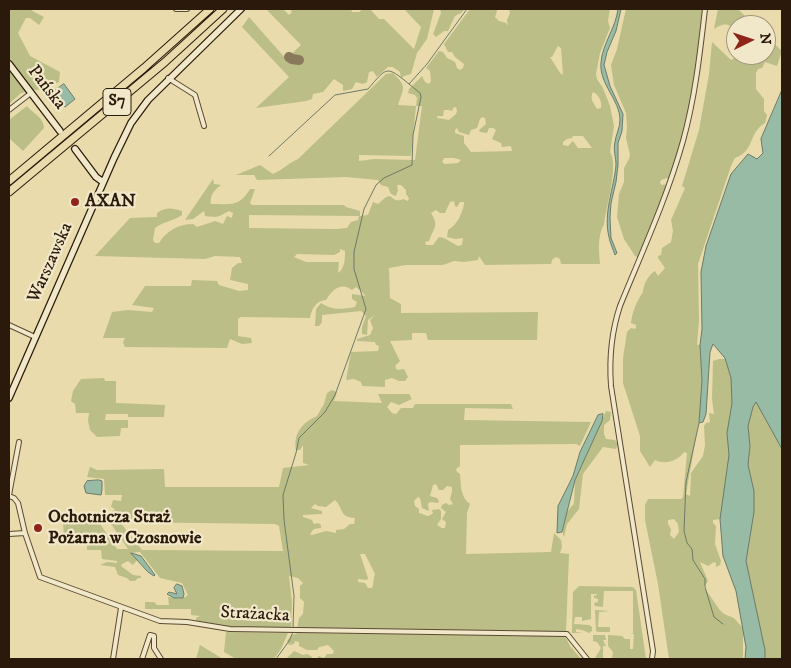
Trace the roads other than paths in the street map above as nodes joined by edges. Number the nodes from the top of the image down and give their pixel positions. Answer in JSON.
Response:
{"nodes":[{"id":1,"x":176,"y":9,"type":"edge"},
{"id":2,"x":185,"y":9,"type":"edge"},
{"id":3,"x":210,"y":9,"type":"edge"},
{"id":4,"x":223,"y":9,"type":"edge"},
{"id":5,"x":241,"y":9,"type":"edge"},
{"id":6,"x":704,"y":9,"type":"edge"},
{"id":7,"x":9,"y":64,"type":"edge"},
{"id":8,"x":168,"y":78,"type":"junction"},
{"id":9,"x":31,"y":93,"type":"junction"},
{"id":10,"x":9,"y":110,"type":"edge"},
{"id":11,"x":204,"y":126,"type":"dead end"},
{"id":12,"x":60,"y":131,"type":"dead end"},
{"id":13,"x":75,"y":149,"type":"dead end"},
{"id":14,"x":9,"y":181,"type":"edge"},
{"id":15,"x":103,"y":182,"type":"junction"},
{"id":16,"x":9,"y":192,"type":"edge"},
{"id":17,"x":9,"y":325,"type":"edge"},
{"id":18,"x":14,"y":329,"type":"junction"},
{"id":19,"x":9,"y":332,"type":"edge"},
{"id":20,"x":35,"y":337,"type":"junction"},
{"id":21,"x":9,"y":398,"type":"edge"},
{"id":22,"x":20,"y":442,"type":"dead end"},
{"id":23,"x":9,"y":495,"type":"edge"},
{"id":24,"x":25,"y":533,"type":"junction"},
{"id":25,"x":9,"y":534,"type":"edge"},
{"id":26,"x":121,"y":608,"type":"junction"},
{"id":27,"x":114,"y":659,"type":"edge"},
{"id":28,"x":142,"y":659,"type":"edge"},
{"id":29,"x":161,"y":659,"type":"edge"},
{"id":30,"x":587,"y":659,"type":"edge"},
{"id":31,"x":652,"y":659,"type":"edge"}],
"edges":[{"from":1,"to":2,"type":"street"},
{"from":3,"to":14,"type":"highway","number":"S7"},
{"from":4,"to":16,"type":"highway","number":"S7"},
{"from":5,"to":8,"type":"street","name":"Warszawska"},
{"from":6,"to":31,"type":"street"},
{"from":7,"to":9,"type":"street","name":"Pańska"},
{"from":8,"to":11,"type":"street"},
{"from":8,"to":15,"type":"street","name":"Warszawska"},
{"from":9,"to":10,"type":"street"},
{"from":9,"to":12,"type":"street","name":"Pańska"},
{"from":13,"to":15,"type":"street"},
{"from":15,"to":20,"type":"street","name":"Warszawska"},
{"from":17,"to":18,"type":"street"},
{"from":18,"to":19,"type":"street"},
{"from":18,"to":20,"type":"street"},
{"from":20,"to":21,"type":"street","name":"Warszawska"},
{"from":22,"to":23,"type":"street","name":"Strażacka"},
{"from":23,"to":24,"type":"street","name":"Strażacka"},
{"from":24,"to":25,"type":"street"},
{"from":24,"to":26,"type":"street","name":"Strażacka"},
{"from":26,"to":27,"type":"street"},
{"from":26,"to":30,"type":"street","name":"Strażacka"},
{"from":28,"to":29,"type":"street"}]}
